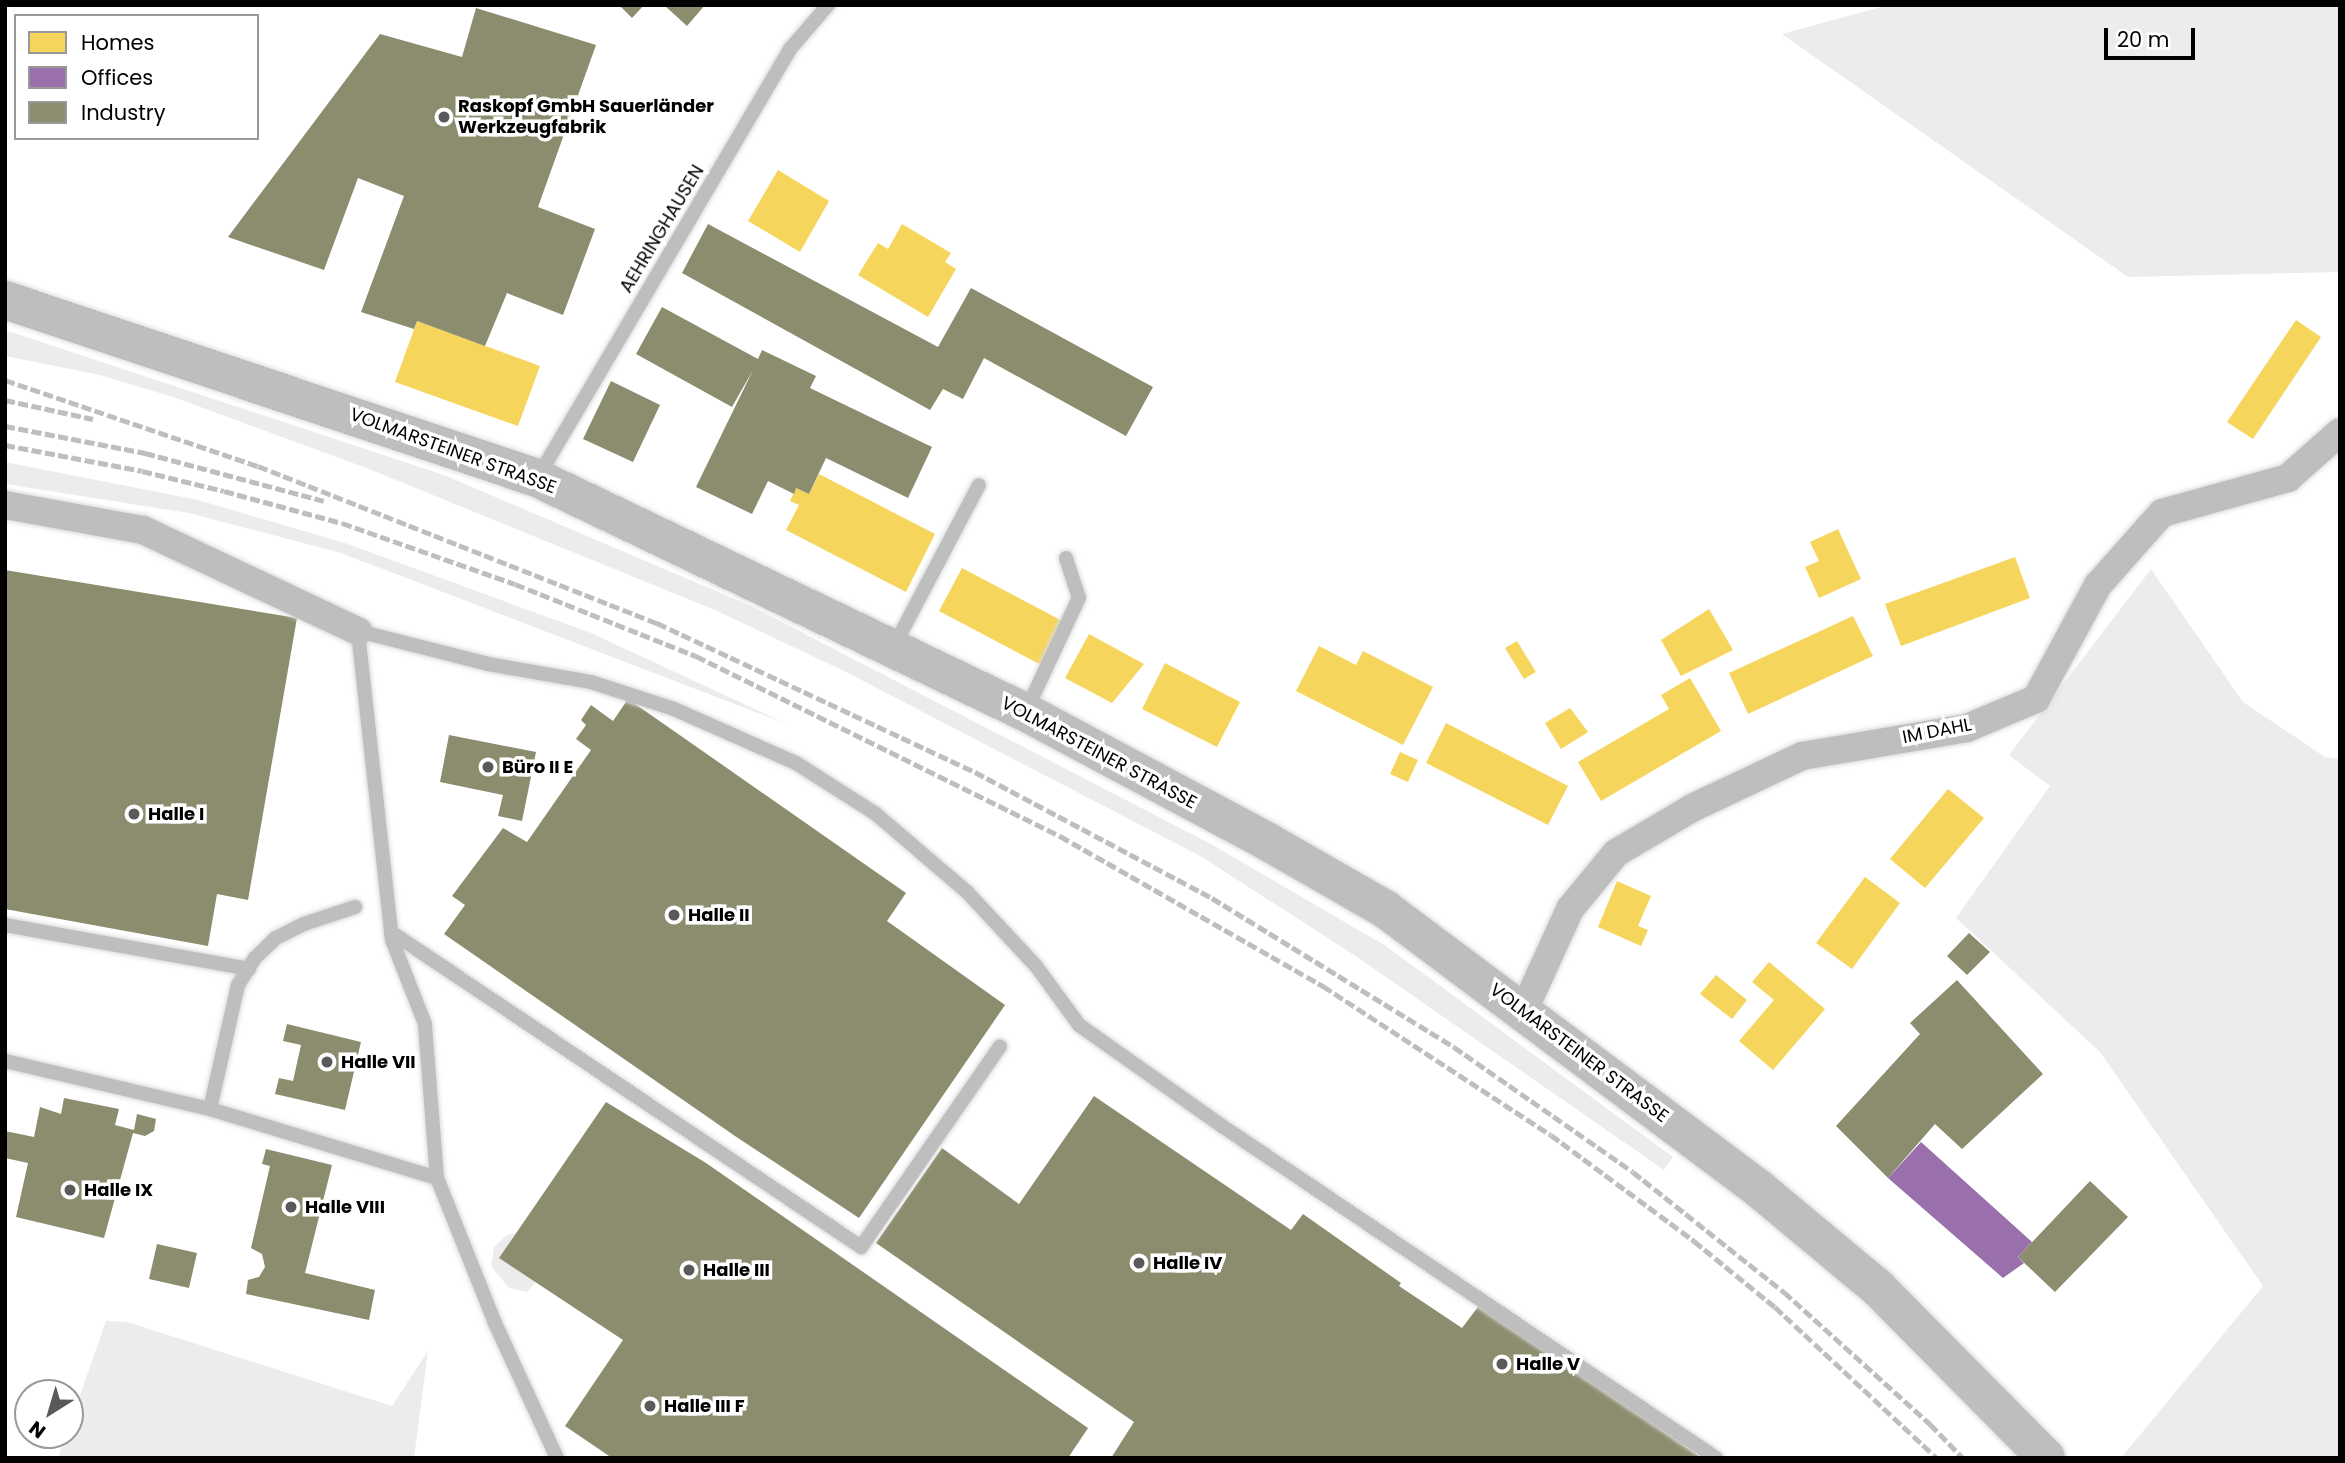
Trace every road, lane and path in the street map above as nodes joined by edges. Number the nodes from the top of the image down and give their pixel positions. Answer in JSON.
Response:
{"nodes":[{"id":1,"x":828,"y":5,"type":"edge"},
{"id":2,"x":5,"y":300,"type":"edge"},
{"id":3,"x":2340,"y":432,"type":"edge"},
{"id":4,"x":537,"y":478,"type":"junction"},
{"id":5,"x":979,"y":485,"type":"dead end"},
{"id":6,"x":5,"y":505,"type":"edge"},
{"id":7,"x":1066,"y":558,"type":"dead end"},
{"id":8,"x":358,"y":631,"type":"junction"},
{"id":9,"x":892,"y":649,"type":"junction"},
{"id":10,"x":1026,"y":712,"type":"junction"},
{"id":11,"x":355,"y":907,"type":"dead end"},
{"id":12,"x":5,"y":925,"type":"edge"},
{"id":13,"x":391,"y":932,"type":"junction"},
{"id":14,"x":249,"y":969,"type":"junction"},
{"id":15,"x":1524,"y":1010,"type":"junction"},
{"id":16,"x":1000,"y":1046,"type":"dead end"},
{"id":17,"x":5,"y":1061,"type":"edge"},
{"id":18,"x":210,"y":1109,"type":"junction"},
{"id":19,"x":437,"y":1178,"type":"junction"},
{"id":20,"x":557,"y":1458,"type":"edge"},
{"id":21,"x":1716,"y":1458,"type":"edge"},
{"id":22,"x":2046,"y":1458,"type":"edge"}],
"edges":[{"from":1,"to":4,"type":"lane","name":"AEHRINGHAUSEN"},
{"from":2,"to":4,"type":"main road","name":"VOLMARSTEINER STRASSE"},
{"from":3,"to":15,"type":"street","name":"IM DAHL"},
{"from":4,"to":9,"type":"main road","name":"VOLMARSTEINER STRASSE"},
{"from":5,"to":9,"type":"lane"},
{"from":6,"to":8,"type":"street"},
{"from":7,"to":10,"type":"lane"},
{"from":8,"to":13,"type":"lane"},
{"from":8,"to":21,"type":"lane"},
{"from":9,"to":10,"type":"main road","name":"VOLMARSTEINER STRASSE"},
{"from":10,"to":15,"type":"main road","name":"VOLMARSTEINER STRASSE"},
{"from":11,"to":14,"type":"lane"},
{"from":12,"to":14,"type":"lane"},
{"from":13,"to":16,"type":"lane"},
{"from":13,"to":19,"type":"lane"},
{"from":14,"to":18,"type":"lane"},
{"from":15,"to":22,"type":"main road","name":"VOLMARSTEINER STRASSE"},
{"from":17,"to":18,"type":"lane"},
{"from":18,"to":19,"type":"lane"},
{"from":19,"to":20,"type":"lane"}]}
